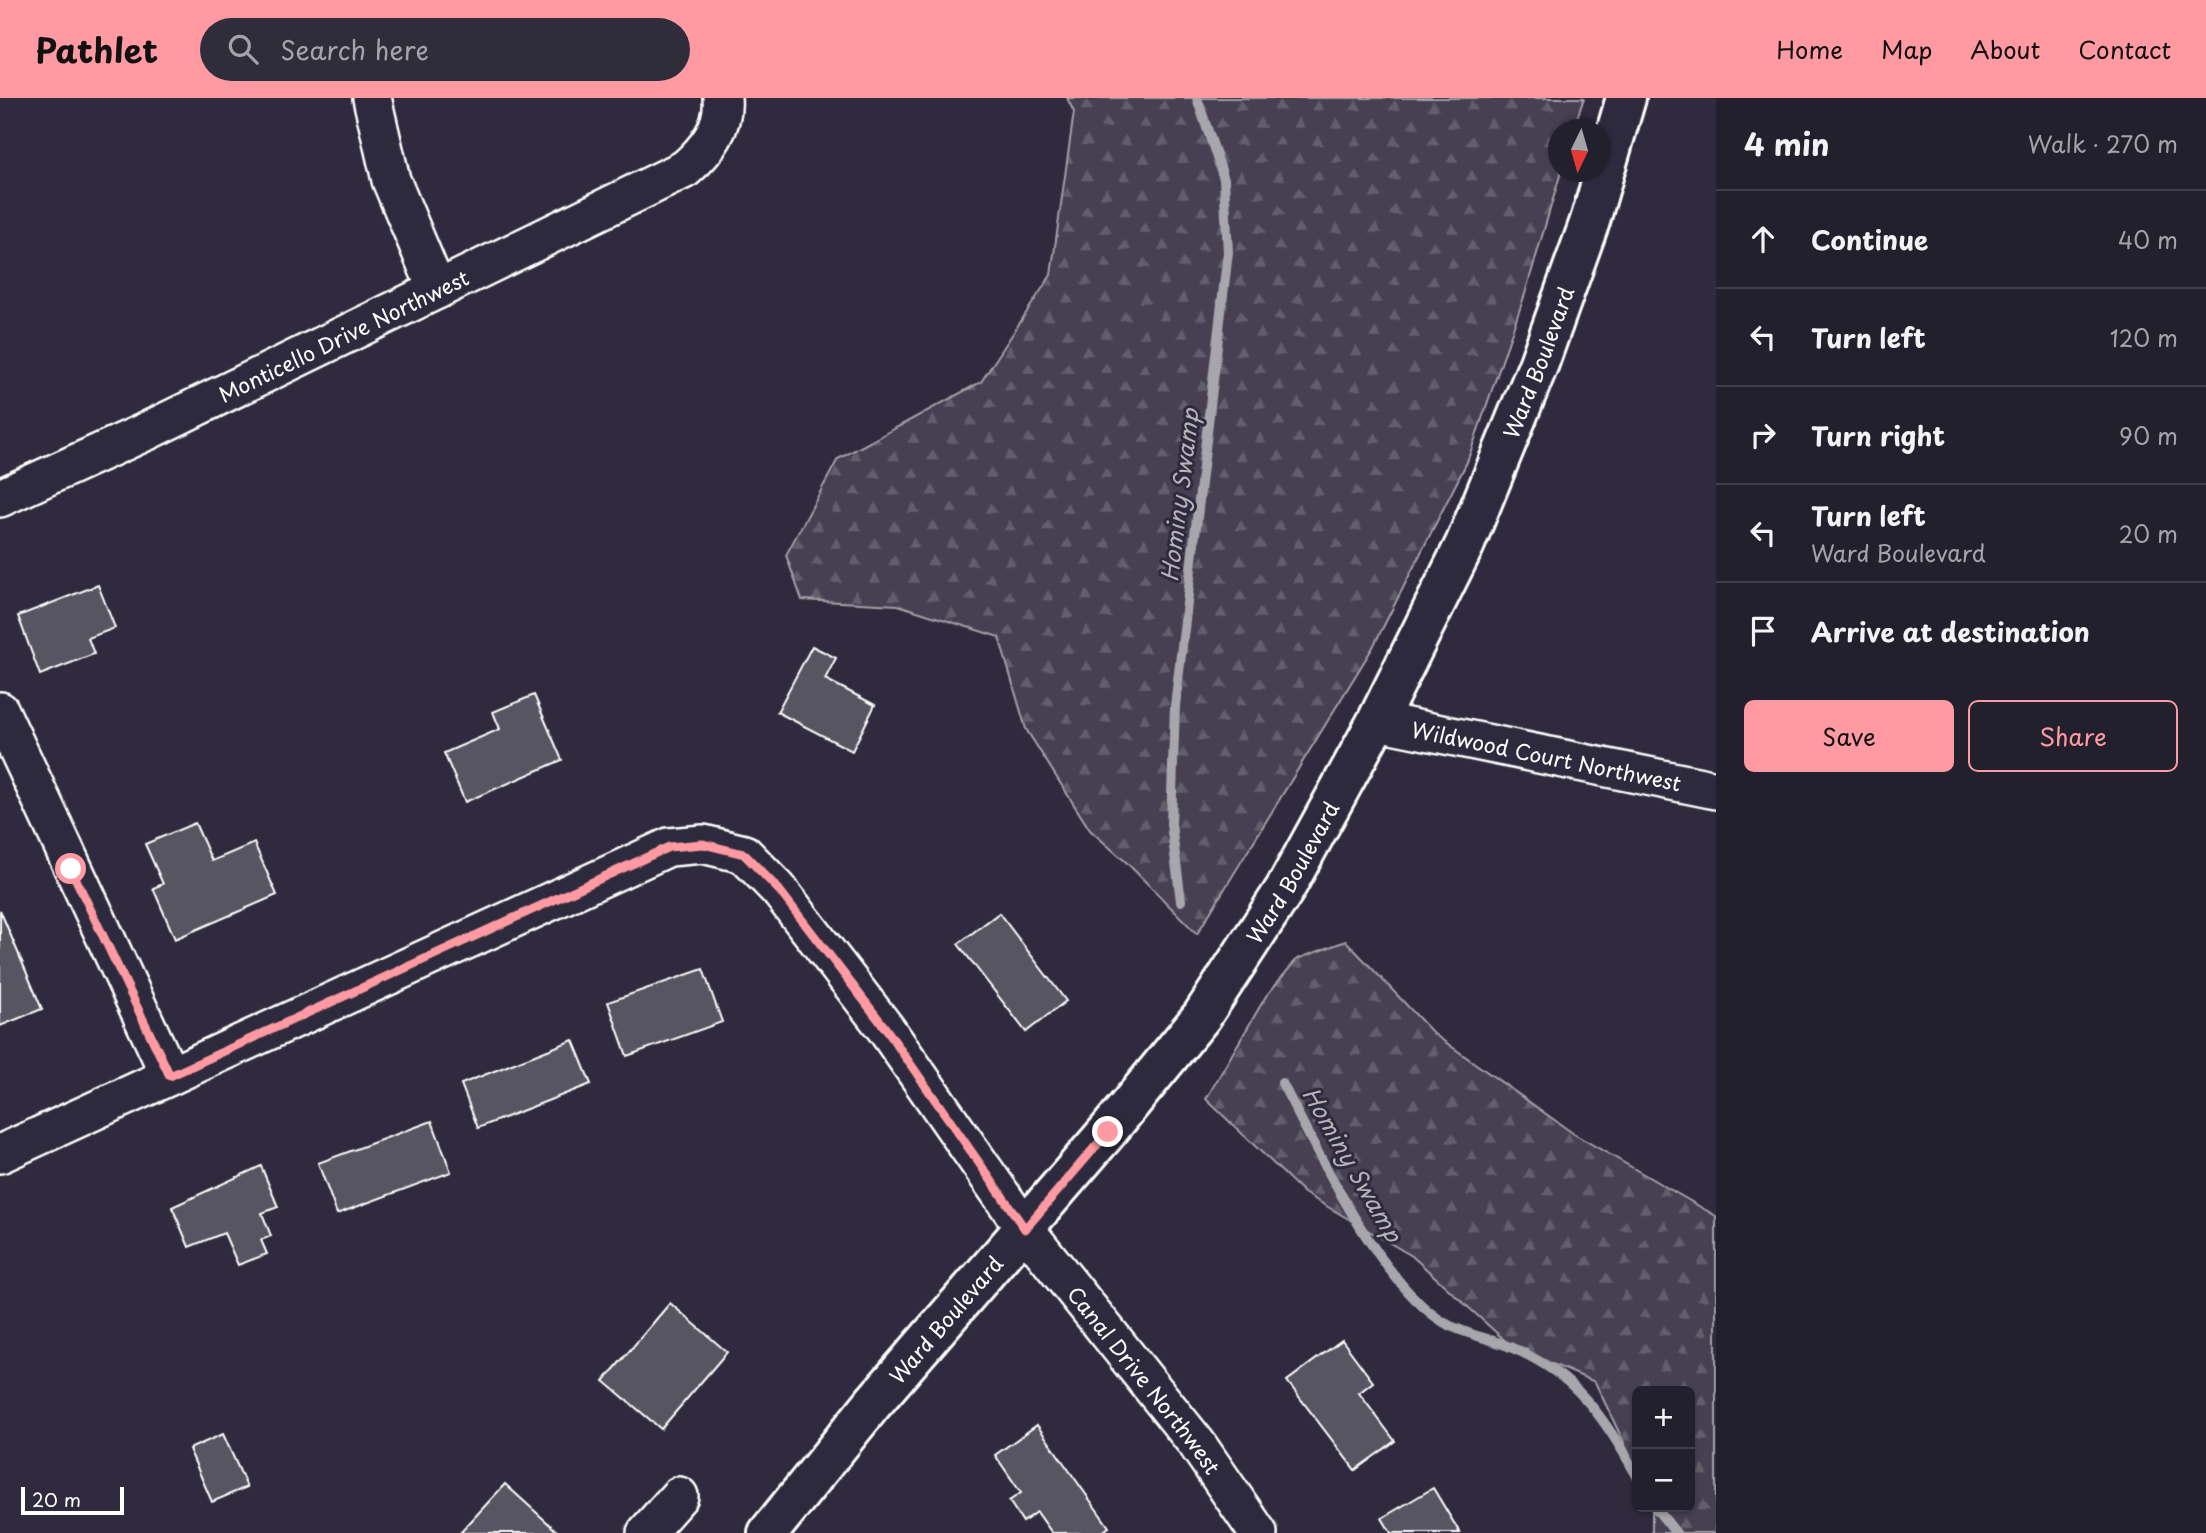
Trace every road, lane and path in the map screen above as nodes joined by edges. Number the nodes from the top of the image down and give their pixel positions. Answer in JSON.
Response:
{"nodes":[{"id":1,"x":372,"y":98,"type":"edge"},
{"id":2,"x":722,"y":98,"type":"edge"},
{"id":3,"x":1626,"y":98,"type":"edge"},
{"id":4,"x":437,"y":290,"type":"junction"},
{"id":5,"x":0,"y":498,"type":"edge"},
{"id":6,"x":0,"y":711,"type":"edge"},
{"id":7,"x":1377,"y":720,"type":"junction"},
{"id":8,"x":1716,"y":790,"type":"edge"},
{"id":9,"x":170,"y":1076,"type":"junction"},
{"id":10,"x":0,"y":1154,"type":"edge"},
{"id":11,"x":1025,"y":1229,"type":"junction"},
{"id":12,"x":679,"y":1496,"type":"dead end"},
{"id":13,"x":646,"y":1533,"type":"edge"},
{"id":14,"x":768,"y":1533,"type":"edge"},
{"id":15,"x":1258,"y":1533,"type":"edge"}],
"edges":[{"from":1,"to":4,"type":"street"},
{"from":2,"to":4,"type":"street","name":"Monticello Drive Northwest"},
{"from":3,"to":7,"type":"main road","name":"Ward Boulevard"},
{"from":4,"to":5,"type":"street","name":"Monticello Drive Northwest"},
{"from":6,"to":9,"type":"street"},
{"from":7,"to":8,"type":"street","name":"Wildwood Court Northwest"},
{"from":7,"to":11,"type":"main road","name":"Ward Boulevard"},
{"from":9,"to":10,"type":"street","name":"Canal Drive Northwest"},
{"from":9,"to":11,"type":"street","name":"Canal Drive Northwest"},
{"from":11,"to":14,"type":"main road","name":"Ward Boulevard"},
{"from":11,"to":15,"type":"street","name":"Canal Drive Northwest"},
{"from":12,"to":13,"type":"street"}]}
